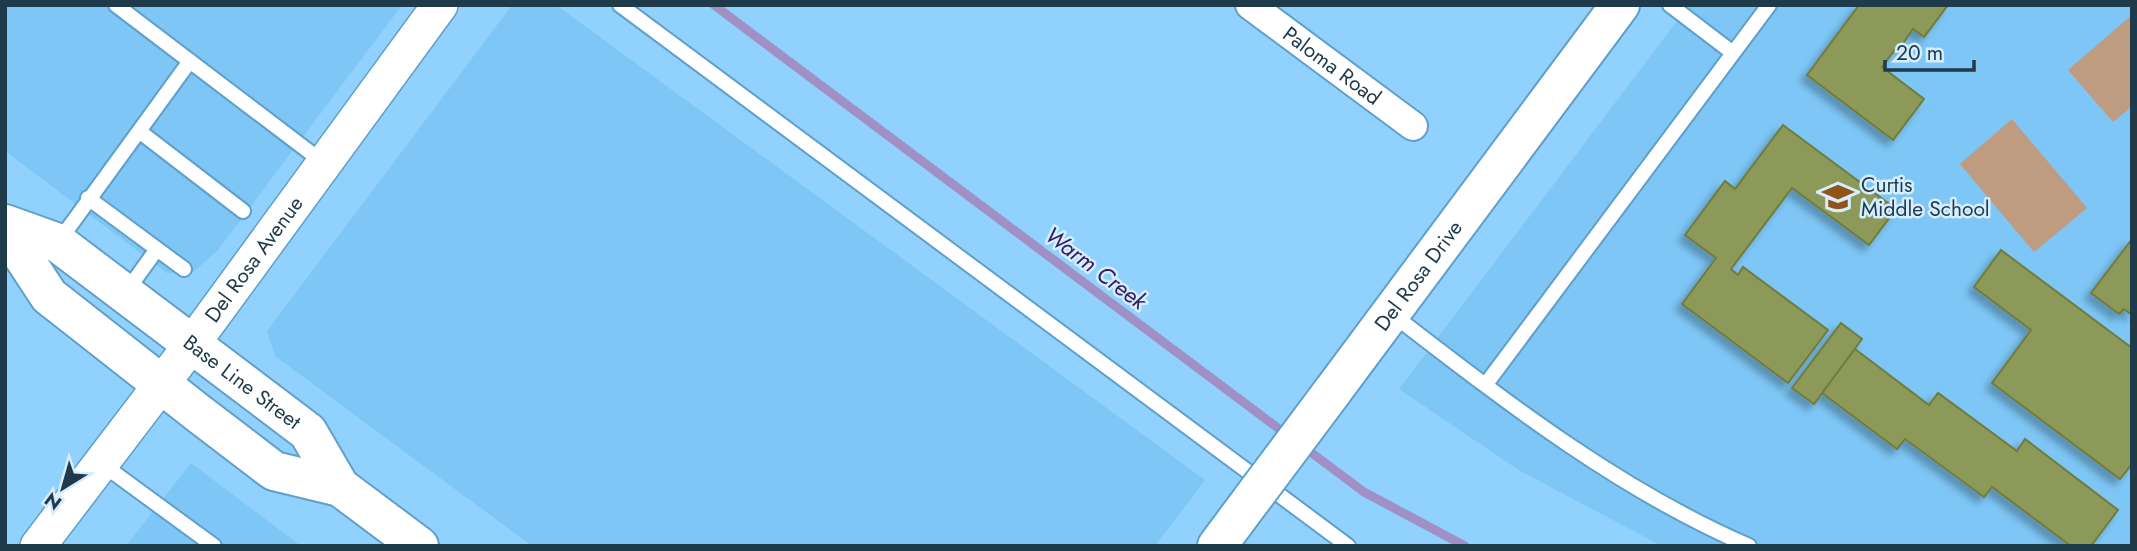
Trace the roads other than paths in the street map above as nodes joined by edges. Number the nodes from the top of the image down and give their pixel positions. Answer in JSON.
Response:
{"nodes":[{"id":1,"x":116,"y":5,"type":"edge"},
{"id":2,"x":440,"y":5,"type":"edge"},
{"id":3,"x":620,"y":5,"type":"edge"},
{"id":4,"x":1250,"y":5,"type":"edge"},
{"id":5,"x":1620,"y":5,"type":"edge"},
{"id":6,"x":1670,"y":5,"type":"edge"},
{"id":7,"x":1769,"y":5,"type":"edge"},
{"id":8,"x":1733,"y":53,"type":"junction"},
{"id":9,"x":190,"y":61,"type":"junction"},
{"id":10,"x":1413,"y":126,"type":"dead end"},
{"id":11,"x":139,"y":131,"type":"junction"},
{"id":12,"x":324,"y":163,"type":"junction"},
{"id":13,"x":88,"y":198,"type":"junction"},
{"id":14,"x":243,"y":211,"type":"dead end"},
{"id":15,"x":5,"y":227,"type":"edge"},
{"id":16,"x":58,"y":243,"type":"junction"},
{"id":17,"x":157,"y":249,"type":"junction"},
{"id":18,"x":184,"y":269,"type":"dead end"},
{"id":19,"x":125,"y":293,"type":"junction"},
{"id":20,"x":1391,"y":313,"type":"junction"},
{"id":21,"x":192,"y":344,"type":"junction"},
{"id":22,"x":1486,"y":384,"type":"junction"},
{"id":23,"x":161,"y":385,"type":"junction"},
{"id":24,"x":101,"y":463,"type":"junction"},
{"id":25,"x":340,"y":487,"type":"junction"},
{"id":26,"x":37,"y":546,"type":"edge"},
{"id":27,"x":214,"y":546,"type":"edge"},
{"id":28,"x":419,"y":546,"type":"edge"},
{"id":29,"x":1217,"y":546,"type":"edge"},
{"id":30,"x":1349,"y":546,"type":"edge"},
{"id":31,"x":1749,"y":546,"type":"edge"}],
"edges":[{"from":1,"to":9,"type":"lane"},
{"from":2,"to":12,"type":"street","name":"Del Rosa Avenue"},
{"from":3,"to":30,"type":"lane"},
{"from":4,"to":10,"type":"street","name":"Paloma Road"},
{"from":5,"to":20,"type":"main road","name":"Del Rosa Drive"},
{"from":6,"to":8,"type":"lane"},
{"from":7,"to":8,"type":"lane"},
{"from":8,"to":22,"type":"lane"},
{"from":9,"to":11,"type":"lane"},
{"from":9,"to":12,"type":"lane"},
{"from":11,"to":13,"type":"lane"},
{"from":11,"to":14,"type":"lane"},
{"from":12,"to":21,"type":"street","name":"Del Rosa Avenue"},
{"from":13,"to":16,"type":"lane"},
{"from":13,"to":17,"type":"lane"},
{"from":15,"to":16,"type":"main road","name":"Base Line Street"},
{"from":15,"to":23,"type":"main road","name":"Base Line Street"},
{"from":16,"to":19,"type":"main road","name":"Base Line Street"},
{"from":17,"to":18,"type":"lane"},
{"from":17,"to":19,"type":"lane"},
{"from":19,"to":21,"type":"main road","name":"Base Line Street"},
{"from":20,"to":22,"type":"lane"},
{"from":20,"to":29,"type":"main road","name":"Del Rosa Drive","bridge":true},
{"from":21,"to":23,"type":"street","name":"Del Rosa Avenue"},
{"from":21,"to":25,"type":"main road","name":"Base Line Street"},
{"from":22,"to":31,"type":"lane"},
{"from":23,"to":24,"type":"street","name":"Del Rosa Avenue"},
{"from":23,"to":25,"type":"main road","name":"Base Line Street"},
{"from":24,"to":26,"type":"street","name":"Del Rosa Avenue"},
{"from":24,"to":27,"type":"lane"},
{"from":25,"to":28,"type":"main road"}]}
